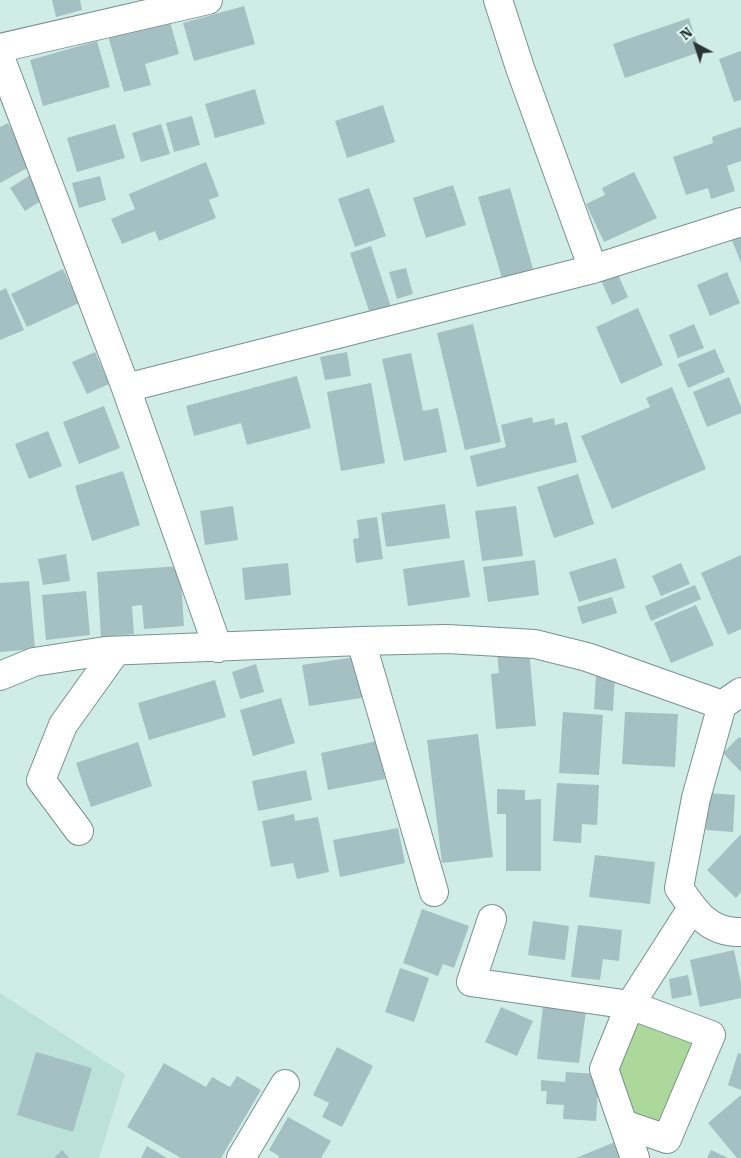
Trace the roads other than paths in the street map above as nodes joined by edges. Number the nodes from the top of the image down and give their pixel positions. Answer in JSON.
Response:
{"nodes":[{"id":1,"x":208,"y":0,"type":"edge"},
{"id":2,"x":498,"y":0,"type":"edge"},
{"id":3,"x":0,"y":48,"type":"edge"},
{"id":4,"x":0,"y":57,"type":"edge"},
{"id":5,"x":741,"y":222,"type":"edge"},
{"id":6,"x":593,"y":269,"type":"junction"},
{"id":7,"x":126,"y":388,"type":"junction"},
{"id":8,"x":361,"y":641,"type":"junction"},
{"id":9,"x":218,"y":648,"type":"junction"},
{"id":10,"x":116,"y":651,"type":"junction"},
{"id":11,"x":0,"y":676,"type":"edge"},
{"id":12,"x":731,"y":698,"type":"edge"},
{"id":13,"x":79,"y":831,"type":"dead end"},
{"id":14,"x":434,"y":892,"type":"dead end"},
{"id":15,"x":692,"y":908,"type":"junction"},
{"id":16,"x":492,"y":919,"type":"dead end"},
{"id":17,"x":741,"y":932,"type":"edge"},
{"id":18,"x":630,"y":1006,"type":"junction"},
{"id":19,"x":285,"y":1084,"type":"dead end"},
{"id":20,"x":623,"y":1124,"type":"junction"},
{"id":21,"x":241,"y":1158,"type":"edge"},
{"id":22,"x":635,"y":1158,"type":"edge"}],
"edges":[{"from":1,"to":3,"type":"street"},
{"from":2,"to":6,"type":"street"},
{"from":4,"to":7,"type":"street"},
{"from":5,"to":6,"type":"street"},
{"from":6,"to":7,"type":"street"},
{"from":7,"to":9,"type":"street"},
{"from":8,"to":9,"type":"street"},
{"from":8,"to":12,"type":"street"},
{"from":8,"to":14,"type":"street"},
{"from":9,"to":10,"type":"street"},
{"from":10,"to":11,"type":"street"},
{"from":10,"to":13,"type":"street"},
{"from":12,"to":15,"type":"street"},
{"from":15,"to":17,"type":"street"},
{"from":15,"to":18,"type":"street"},
{"from":16,"to":18,"type":"street"},
{"from":18,"to":20,"type":"street"},
{"from":18,"to":20,"type":"street"},
{"from":19,"to":21,"type":"street"},
{"from":20,"to":22,"type":"street"}]}
